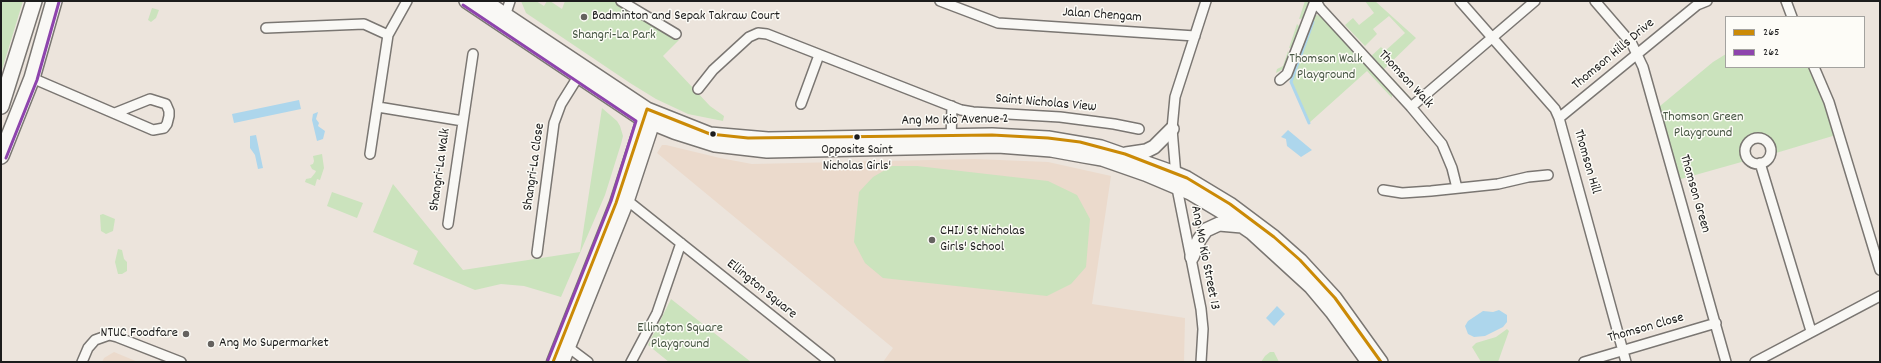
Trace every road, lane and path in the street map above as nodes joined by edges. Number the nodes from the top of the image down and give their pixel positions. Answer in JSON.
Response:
{"nodes":[{"id":1,"x":34,"y":1,"type":"edge"},
{"id":2,"x":54,"y":1,"type":"edge"},
{"id":3,"x":407,"y":1,"type":"edge"},
{"id":4,"x":466,"y":1,"type":"edge"},
{"id":5,"x":485,"y":1,"type":"edge"},
{"id":6,"x":510,"y":1,"type":"edge"},
{"id":7,"x":621,"y":1,"type":"edge"},
{"id":8,"x":940,"y":1,"type":"edge"},
{"id":9,"x":1206,"y":1,"type":"edge"},
{"id":10,"x":1316,"y":1,"type":"edge"},
{"id":11,"x":1460,"y":1,"type":"edge"},
{"id":12,"x":1535,"y":1,"type":"edge"},
{"id":13,"x":1595,"y":1,"type":"edge"},
{"id":14,"x":1707,"y":1,"type":"edge"},
{"id":15,"x":1786,"y":1,"type":"edge"},
{"id":16,"x":1792,"y":16,"type":"edge"},
{"id":17,"x":504,"y":20,"type":"junction"},
{"id":18,"x":266,"y":28,"type":"dead end"},
{"id":19,"x":676,"y":34,"type":"dead end"},
{"id":20,"x":388,"y":35,"type":"junction"},
{"id":21,"x":1194,"y":36,"type":"junction"},
{"id":22,"x":1493,"y":38,"type":"junction"},
{"id":23,"x":1637,"y":53,"type":"junction"},
{"id":24,"x":473,"y":54,"type":"dead end"},
{"id":25,"x":819,"y":55,"type":"junction"},
{"id":26,"x":1814,"y":68,"type":"edge"},
{"id":27,"x":581,"y":72,"type":"junction"},
{"id":28,"x":32,"y":78,"type":"junction"},
{"id":29,"x":1280,"y":80,"type":"dead end"},
{"id":30,"x":698,"y":90,"type":"dead end"},
{"id":31,"x":801,"y":104,"type":"dead end"},
{"id":32,"x":1,"y":106,"type":"edge"},
{"id":33,"x":952,"y":106,"type":"junction"},
{"id":34,"x":378,"y":107,"type":"junction"},
{"id":35,"x":1412,"y":107,"type":"junction"},
{"id":36,"x":115,"y":113,"type":"junction"},
{"id":37,"x":649,"y":116,"type":"junction"},
{"id":38,"x":1559,"y":118,"type":"junction"},
{"id":39,"x":463,"y":121,"type":"junction"},
{"id":40,"x":1139,"y":129,"type":"dead end"},
{"id":41,"x":1172,"y":129,"type":"junction"},
{"id":42,"x":951,"y":141,"type":"junction"},
{"id":43,"x":370,"y":154,"type":"dead end"},
{"id":44,"x":1124,"y":154,"type":"junction"},
{"id":45,"x":1,"y":156,"type":"edge"},
{"id":46,"x":1760,"y":163,"type":"dead end"},
{"id":47,"x":1175,"y":173,"type":"junction"},
{"id":48,"x":1548,"y":175,"type":"dead end"},
{"id":49,"x":1177,"y":188,"type":"junction"},
{"id":50,"x":1457,"y":188,"type":"junction"},
{"id":51,"x":1383,"y":190,"type":"dead end"},
{"id":52,"x":624,"y":198,"type":"junction"},
{"id":53,"x":448,"y":224,"type":"dead end"},
{"id":54,"x":1242,"y":226,"type":"junction"},
{"id":55,"x":681,"y":243,"type":"junction"},
{"id":56,"x":537,"y":253,"type":"dead end"},
{"id":57,"x":1192,"y":257,"type":"junction"},
{"id":58,"x":1880,"y":270,"type":"edge"},
{"id":59,"x":1880,"y":296,"type":"edge"},
{"id":60,"x":1202,"y":324,"type":"junction"},
{"id":61,"x":1716,"y":324,"type":"junction"},
{"id":62,"x":1811,"y":331,"type":"junction"},
{"id":63,"x":565,"y":345,"type":"junction"},
{"id":64,"x":1622,"y":350,"type":"junction"},
{"id":65,"x":825,"y":361,"type":"edge"},
{"id":66,"x":82,"y":362,"type":"edge"},
{"id":67,"x":181,"y":362,"type":"edge"},
{"id":68,"x":553,"y":362,"type":"edge"},
{"id":69,"x":563,"y":362,"type":"edge"},
{"id":70,"x":588,"y":362,"type":"edge"},
{"id":71,"x":631,"y":362,"type":"edge"},
{"id":72,"x":1194,"y":362,"type":"edge"},
{"id":73,"x":1201,"y":362,"type":"edge"},
{"id":74,"x":1368,"y":362,"type":"edge"},
{"id":75,"x":1381,"y":362,"type":"edge"},
{"id":76,"x":1584,"y":362,"type":"edge"},
{"id":77,"x":1626,"y":362,"type":"edge"},
{"id":78,"x":1726,"y":362,"type":"edge"},
{"id":79,"x":1755,"y":362,"type":"edge"}],
"edges":[{"from":1,"to":32,"type":"main road"},
{"from":2,"to":28,"type":"main road"},
{"from":3,"to":20,"type":"street"},
{"from":4,"to":17,"type":"main road","name":"Ang Mo Kio Avenue 2"},
{"from":5,"to":17,"type":"main road","name":"Ang Mo Kio Avenue 2"},
{"from":6,"to":17,"type":"street"},
{"from":7,"to":19,"type":"street"},
{"from":8,"to":21,"type":"street","name":"Jalan Chengam"},
{"from":9,"to":21,"type":"street","name":"Ang Mo Kio Street 13"},
{"from":10,"to":29,"type":"street","name":"Thomson Walk"},
{"from":10,"to":35,"type":"street","name":"Thomson Walk"},
{"from":11,"to":22,"type":"street","name":"Thomson Hill"},
{"from":12,"to":22,"type":"street"},
{"from":13,"to":23,"type":"street","name":"Thomson Green"},
{"from":14,"to":23,"type":"street","name":"Thomson Hills Drive"},
{"from":15,"to":16,"type":"street"},
{"from":17,"to":27,"type":"main road","name":"Ang Mo Kio Avenue 2"},
{"from":18,"to":20,"type":"street"},
{"from":20,"to":34,"type":"street"},
{"from":21,"to":41,"type":"street","name":"Ang Mo Kio Street 13"},
{"from":22,"to":35,"type":"street"},
{"from":22,"to":38,"type":"street","name":"Thomson Hill"},
{"from":23,"to":38,"type":"street","name":"Thomson Hills Drive"},
{"from":23,"to":61,"type":"street","name":"Thomson Green"},
{"from":24,"to":39,"type":"street","name":"Shangri-La Walk"},
{"from":25,"to":30,"type":"street","name":"Saint Nicholas View"},
{"from":25,"to":31,"type":"street"},
{"from":25,"to":33,"type":"street","name":"Saint Nicholas View"},
{"from":26,"to":58,"type":"street"},
{"from":27,"to":37,"type":"main road","name":"Ang Mo Kio Avenue 2"},
{"from":27,"to":56,"type":"street","name":"Shangri-La Close"},
{"from":28,"to":36,"type":"street"},
{"from":28,"to":45,"type":"main road"},
{"from":33,"to":40,"type":"street","name":"Saint Nicholas View"},
{"from":33,"to":42,"type":"street"},
{"from":34,"to":39,"type":"street","name":"Shangri-La Walk"},
{"from":34,"to":43,"type":"street"},
{"from":35,"to":50,"type":"street","name":"Thomson Walk"},
{"from":36,"to":36,"type":"street"},
{"from":37,"to":42,"type":"main road","name":"Ang Mo Kio Avenue 2"},
{"from":37,"to":52,"type":"street"},
{"from":38,"to":64,"type":"street","name":"Thomson Hill"},
{"from":39,"to":53,"type":"street","name":"Shangri-La Walk"},
{"from":41,"to":44,"type":"main road"},
{"from":41,"to":47,"type":"street","name":"Ang Mo Kio Street 13"},
{"from":42,"to":44,"type":"main road","name":"Ang Mo Kio Avenue 2"},
{"from":42,"to":49,"type":"main road","name":"Ang Mo Kio Avenue 2"},
{"from":44,"to":47,"type":"main road","name":"Ang Mo Kio Avenue 2"},
{"from":46,"to":62,"type":"street"},
{"from":47,"to":49,"type":"street","name":"Ang Mo Kio Street 13"},
{"from":47,"to":75,"type":"main road","name":"Ang Mo Kio Avenue 2"},
{"from":48,"to":50,"type":"street"},
{"from":49,"to":54,"type":"main road","name":"Ang Mo Kio Avenue 2"},
{"from":49,"to":57,"type":"street","name":"Ang Mo Kio Street 13"},
{"from":50,"to":51,"type":"street"},
{"from":52,"to":55,"type":"street","name":"Ellington Square"},
{"from":52,"to":63,"type":"street"},
{"from":54,"to":57,"type":"main road"},
{"from":54,"to":74,"type":"main road","name":"Ang Mo Kio Avenue 2"},
{"from":55,"to":65,"type":"street","name":"Ellington Square"},
{"from":55,"to":71,"type":"street"},
{"from":57,"to":60,"type":"street","name":"Ang Mo Kio Street 13"},
{"from":59,"to":62,"type":"street"},
{"from":60,"to":72,"type":"street","name":"Ang Mo Kio Street 13"},
{"from":60,"to":73,"type":"street","name":"Ang Mo Kio Street 13"},
{"from":61,"to":64,"type":"street","name":"Thomson Close"},
{"from":61,"to":78,"type":"street","name":"Thomson Green"},
{"from":62,"to":79,"type":"street"},
{"from":63,"to":68,"type":"street"},
{"from":63,"to":69,"type":"street"},
{"from":63,"to":70,"type":"street"},
{"from":64,"to":76,"type":"street","name":"Thomson Close"},
{"from":64,"to":77,"type":"street","name":"Thomson Hill"},
{"from":66,"to":67,"type":"street"}]}
